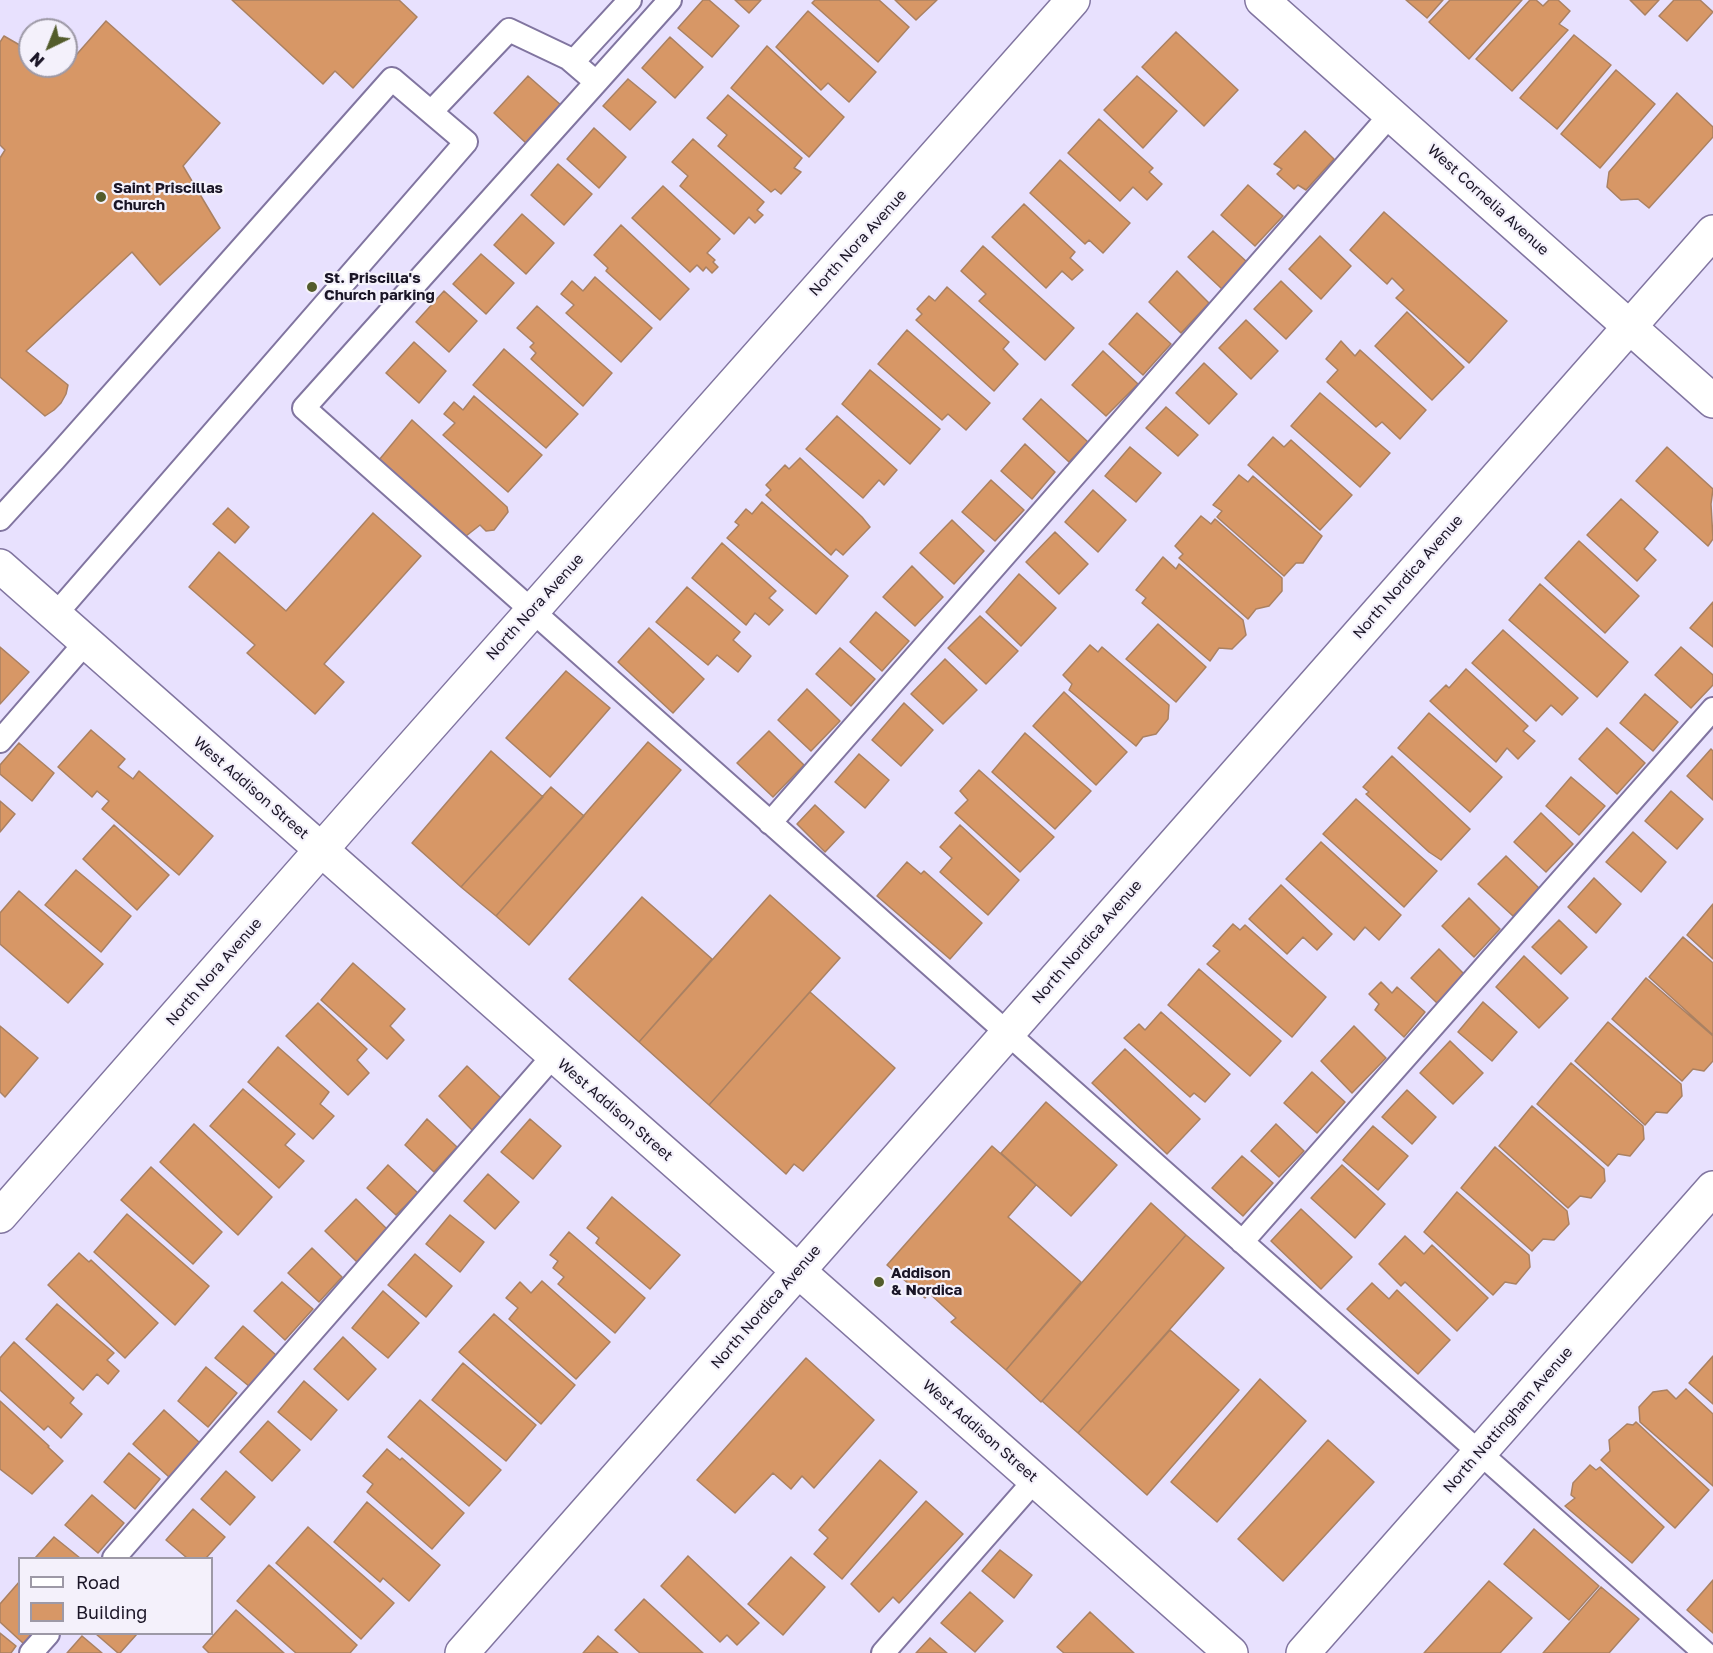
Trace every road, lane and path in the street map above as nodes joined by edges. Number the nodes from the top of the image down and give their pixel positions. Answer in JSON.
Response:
{"nodes":[{"id":1,"x":630,"y":0,"type":"edge"},
{"id":2,"x":670,"y":0,"type":"edge"},
{"id":3,"x":1073,"y":0,"type":"edge"},
{"id":4,"x":1262,"y":0,"type":"edge"},
{"id":5,"x":573,"y":62,"type":"junction"},
{"id":6,"x":597,"y":82,"type":"junction"},
{"id":7,"x":431,"y":112,"type":"junction"},
{"id":8,"x":1391,"y":114,"type":"junction"},
{"id":9,"x":1713,"y":232,"type":"edge"},
{"id":10,"x":1629,"y":326,"type":"junction"},
{"id":11,"x":1713,"y":401,"type":"edge"},
{"id":12,"x":0,"y":519,"type":"edge"},
{"id":13,"x":0,"y":566,"type":"edge"},
{"id":14,"x":532,"y":611,"type":"junction"},
{"id":15,"x":55,"y":615,"type":"junction"},
{"id":16,"x":86,"y":642,"type":"junction"},
{"id":17,"x":1713,"y":709,"type":"edge"},
{"id":18,"x":0,"y":741,"type":"edge"},
{"id":19,"x":770,"y":823,"type":"junction"},
{"id":20,"x":321,"y":849,"type":"junction"},
{"id":21,"x":1007,"y":1033,"type":"junction"},
{"id":22,"x":554,"y":1055,"type":"junction"},
{"id":23,"x":1713,"y":1188,"type":"edge"},
{"id":24,"x":0,"y":1216,"type":"edge"},
{"id":25,"x":1242,"y":1242,"type":"junction"},
{"id":26,"x":798,"y":1271,"type":"junction"},
{"id":27,"x":1479,"y":1452,"type":"junction"},
{"id":28,"x":1035,"y":1480,"type":"junction"},
{"id":29,"x":115,"y":1557,"type":"edge"},
{"id":30,"x":47,"y":1635,"type":"edge"},
{"id":31,"x":32,"y":1653,"type":"edge"},
{"id":32,"x":462,"y":1653,"type":"edge"},
{"id":33,"x":883,"y":1653,"type":"edge"},
{"id":34,"x":1231,"y":1653,"type":"edge"},
{"id":35,"x":1302,"y":1653,"type":"edge"},
{"id":36,"x":1705,"y":1653,"type":"edge"}],
"edges":[{"from":1,"to":5,"type":"lane"},
{"from":2,"to":6,"type":"lane"},
{"from":3,"to":14,"type":"street","name":"North Nora Avenue"},
{"from":4,"to":8,"type":"street","name":"West Cornelia Avenue"},
{"from":5,"to":6,"type":"lane"},
{"from":5,"to":7,"type":"lane"},
{"from":6,"to":14,"type":"lane"},
{"from":7,"to":12,"type":"lane"},
{"from":7,"to":15,"type":"lane"},
{"from":8,"to":10,"type":"street","name":"West Cornelia Avenue"},
{"from":8,"to":19,"type":"lane"},
{"from":9,"to":10,"type":"street","name":"North Nordica Avenue"},
{"from":10,"to":11,"type":"street","name":"West Cornelia Avenue"},
{"from":10,"to":21,"type":"street","name":"North Nordica Avenue"},
{"from":13,"to":15,"type":"street","name":"West Addison Street"},
{"from":14,"to":19,"type":"lane"},
{"from":14,"to":20,"type":"street","name":"North Nora Avenue"},
{"from":15,"to":16,"type":"street","name":"West Addison Street"},
{"from":16,"to":18,"type":"lane"},
{"from":16,"to":20,"type":"street","name":"West Addison Street"},
{"from":17,"to":25,"type":"lane"},
{"from":19,"to":21,"type":"lane"},
{"from":20,"to":22,"type":"street","name":"West Addison Street"},
{"from":20,"to":24,"type":"street","name":"North Nora Avenue"},
{"from":21,"to":25,"type":"lane"},
{"from":21,"to":26,"type":"street","name":"North Nordica Avenue"},
{"from":22,"to":26,"type":"street","name":"West Addison Street"},
{"from":22,"to":29,"type":"lane"},
{"from":23,"to":27,"type":"street","name":"North Nottingham Avenue"},
{"from":25,"to":27,"type":"lane"},
{"from":26,"to":28,"type":"street","name":"West Addison Street"},
{"from":26,"to":32,"type":"street","name":"North Nordica Avenue"},
{"from":27,"to":35,"type":"street","name":"North Nottingham Avenue"},
{"from":27,"to":36,"type":"lane"},
{"from":28,"to":33,"type":"lane"},
{"from":28,"to":34,"type":"street","name":"West Addison Street"},
{"from":30,"to":31,"type":"lane"}]}
